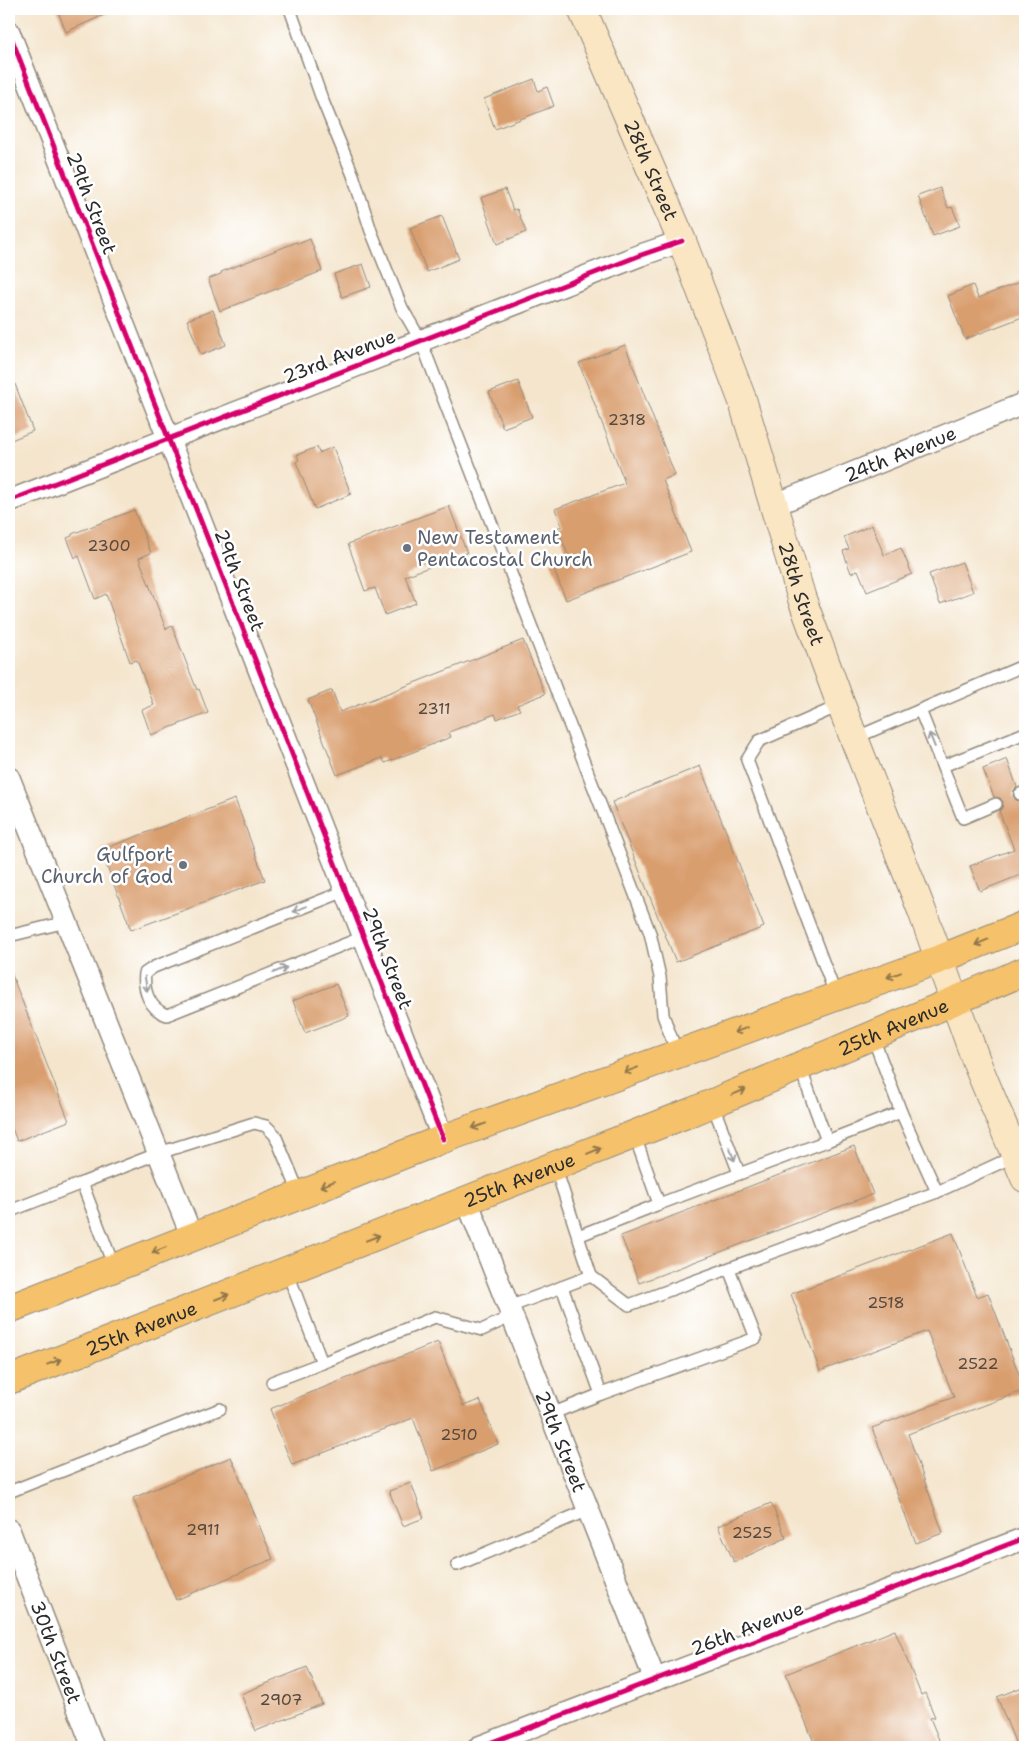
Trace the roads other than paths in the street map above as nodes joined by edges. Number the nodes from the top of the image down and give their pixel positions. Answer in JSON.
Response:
{"nodes":[{"id":1,"x":290,"y":9,"type":"edge"},
{"id":2,"x":582,"y":9,"type":"edge"},
{"id":3,"x":9,"y":32,"type":"edge"},
{"id":4,"x":682,"y":241,"type":"junction"},
{"id":5,"x":420,"y":341,"type":"junction"},
{"id":6,"x":1025,"y":403,"type":"edge"},
{"id":7,"x":168,"y":439,"type":"junction"},
{"id":8,"x":9,"y":501,"type":"edge"},
{"id":9,"x":774,"y":505,"type":"junction"},
{"id":10,"x":1025,"y":666,"type":"edge"},
{"id":11,"x":841,"y":705,"type":"junction"},
{"id":12,"x":920,"y":710,"type":"junction"},
{"id":13,"x":1025,"y":733,"type":"edge"},
{"id":14,"x":855,"y":738,"type":"junction"},
{"id":15,"x":943,"y":766,"type":"junction"},
{"id":16,"x":9,"y":778,"type":"edge"},
{"id":17,"x":996,"y":804,"type":"dead end"},
{"id":18,"x":345,"y":891,"type":"junction"},
{"id":19,"x":66,"y":922,"type":"junction"},
{"id":20,"x":1025,"y":925,"type":"edge"},
{"id":21,"x":9,"y":936,"type":"edge"},
{"id":22,"x":364,"y":937,"type":"junction"},
{"id":23,"x":940,"y":959,"type":"junction"},
{"id":24,"x":1025,"y":971,"type":"edge"},
{"id":25,"x":836,"y":996,"type":"junction"},
{"id":26,"x":955,"y":1002,"type":"junction"},
{"id":27,"x":872,"y":1035,"type":"junction"},
{"id":28,"x":677,"y":1053,"type":"junction"},
{"id":29,"x":799,"y":1066,"type":"junction"},
{"id":30,"x":712,"y":1103,"type":"junction"},
{"id":31,"x":901,"y":1112,"type":"junction"},
{"id":32,"x":634,"y":1134,"type":"junction"},
{"id":33,"x":443,"y":1140,"type":"junction"},
{"id":34,"x":827,"y":1141,"type":"junction"},
{"id":35,"x":159,"y":1154,"type":"junction"},
{"id":36,"x":1022,"y":1162,"type":"edge"},
{"id":37,"x":555,"y":1166,"type":"junction"},
{"id":38,"x":739,"y":1173,"type":"junction"},
{"id":39,"x":82,"y":1183,"type":"junction"},
{"id":40,"x":937,"y":1192,"type":"junction"},
{"id":41,"x":300,"y":1195,"type":"junction"},
{"id":42,"x":467,"y":1201,"type":"junction"},
{"id":43,"x":659,"y":1204,"type":"junction"},
{"id":44,"x":9,"y":1211,"type":"edge"},
{"id":45,"x":578,"y":1236,"type":"junction"},
{"id":46,"x":192,"y":1237,"type":"junction"},
{"id":47,"x":114,"y":1267,"type":"junction"},
{"id":48,"x":729,"y":1269,"type":"junction"},
{"id":49,"x":287,"y":1271,"type":"junction"},
{"id":50,"x":591,"y":1276,"type":"junction"},
{"id":51,"x":562,"y":1286,"type":"junction"},
{"id":52,"x":9,"y":1309,"type":"edge"},
{"id":53,"x":510,"y":1312,"type":"junction"},
{"id":54,"x":322,"y":1363,"type":"junction"},
{"id":55,"x":9,"y":1380,"type":"edge"},
{"id":56,"x":272,"y":1382,"type":"dead end"},
{"id":57,"x":601,"y":1394,"type":"junction"},
{"id":58,"x":220,"y":1410,"type":"dead end"},
{"id":59,"x":550,"y":1414,"type":"junction"},
{"id":60,"x":9,"y":1492,"type":"edge"},
{"id":61,"x":588,"y":1510,"type":"junction"},
{"id":62,"x":9,"y":1530,"type":"edge"},
{"id":63,"x":1025,"y":1538,"type":"edge"},
{"id":64,"x":457,"y":1565,"type":"dead end"},
{"id":65,"x":655,"y":1680,"type":"junction"},
{"id":66,"x":93,"y":1747,"type":"edge"},
{"id":67,"x":479,"y":1747,"type":"edge"}],
"edges":[{"from":1,"to":5,"type":"lane"},
{"from":2,"to":4,"type":"main road","name":"28th Street"},
{"from":3,"to":7,"type":"street","name":"29th Street"},
{"from":4,"to":5,"type":"street","name":"23rd Avenue"},
{"from":4,"to":9,"type":"main road","name":"28th Street"},
{"from":5,"to":7,"type":"street","name":"23rd Avenue"},
{"from":5,"to":28,"type":"lane"},
{"from":6,"to":9,"type":"street","name":"24th Avenue"},
{"from":7,"to":8,"type":"street","name":"23rd Avenue"},
{"from":7,"to":18,"type":"street","name":"29th Street"},
{"from":9,"to":11,"type":"main road","name":"28th Street"},
{"from":10,"to":12,"type":"lane"},
{"from":11,"to":14,"type":"main road","name":"28th Street"},
{"from":11,"to":25,"type":"lane"},
{"from":12,"to":14,"type":"lane"},
{"from":15,"to":12,"type":"lane","one_way":true},
{"from":13,"to":15,"type":"lane"},
{"from":14,"to":23,"type":"main road","name":"28th Street"},
{"from":15,"to":17,"type":"lane"},
{"from":16,"to":19,"type":"street"},
{"from":18,"to":22,"type":"street","name":"29th Street"},
{"from":18,"to":22,"type":"lane","one_way":true},
{"from":19,"to":21,"type":"lane"},
{"from":19,"to":35,"type":"street"},
{"from":20,"to":23,"type":"main road","one_way":true},
{"from":22,"to":33,"type":"street","name":"29th Street"},
{"from":23,"to":25,"type":"main road","one_way":true},
{"from":23,"to":26,"type":"main road","name":"28th Street"},
{"from":24,"to":26,"type":"main road","name":"25th Avenue"},
{"from":25,"to":28,"type":"main road","one_way":true},
{"from":26,"to":27,"type":"main road","name":"25th Avenue"},
{"from":26,"to":36,"type":"main road","name":"28th Street"},
{"from":27,"to":29,"type":"main road","name":"25th Avenue"},
{"from":27,"to":31,"type":"lane"},
{"from":28,"to":33,"type":"main road","one_way":true},
{"from":30,"to":29,"type":"main road","name":"25th Avenue","one_way":true},
{"from":29,"to":34,"type":"lane"},
{"from":30,"to":32,"type":"main road","name":"25th Avenue"},
{"from":30,"to":38,"type":"lane","one_way":true},
{"from":31,"to":34,"type":"lane"},
{"from":31,"to":40,"type":"lane"},
{"from":37,"to":32,"type":"main road","name":"25th Avenue","one_way":true},
{"from":32,"to":43,"type":"lane"},
{"from":33,"to":41,"type":"main road","one_way":true},
{"from":34,"to":38,"type":"lane"},
{"from":35,"to":39,"type":"lane"},
{"from":35,"to":41,"type":"lane"},
{"from":35,"to":46,"type":"street"},
{"from":36,"to":40,"type":"lane"},
{"from":37,"to":42,"type":"main road","name":"25th Avenue"},
{"from":37,"to":45,"type":"lane"},
{"from":38,"to":43,"type":"lane"},
{"from":39,"to":44,"type":"lane"},
{"from":39,"to":47,"type":"lane"},
{"from":40,"to":48,"type":"lane"},
{"from":41,"to":46,"type":"main road"},
{"from":49,"to":42,"type":"main road","name":"25th Avenue","one_way":true},
{"from":42,"to":53,"type":"street","name":"29th Street"},
{"from":43,"to":45,"type":"lane"},
{"from":45,"to":50,"type":"lane"},
{"from":46,"to":47,"type":"main road","one_way":true},
{"from":47,"to":52,"type":"main road"},
{"from":48,"to":50,"type":"lane"},
{"from":48,"to":57,"type":"lane"},
{"from":49,"to":54,"type":"lane"},
{"from":55,"to":49,"type":"main road","name":"25th Avenue","one_way":true},
{"from":50,"to":51,"type":"lane"},
{"from":51,"to":53,"type":"lane"},
{"from":51,"to":57,"type":"lane"},
{"from":53,"to":54,"type":"lane"},
{"from":53,"to":59,"type":"street","name":"29th Street"},
{"from":54,"to":56,"type":"lane"},
{"from":57,"to":59,"type":"lane"},
{"from":58,"to":60,"type":"lane"},
{"from":59,"to":61,"type":"street","name":"29th Street"},
{"from":61,"to":64,"type":"lane"},
{"from":61,"to":65,"type":"street","name":"29th Street"},
{"from":62,"to":66,"type":"street","name":"30th Street"},
{"from":63,"to":65,"type":"street","name":"26th Avenue"},
{"from":65,"to":67,"type":"street","name":"26th Avenue"}]}
